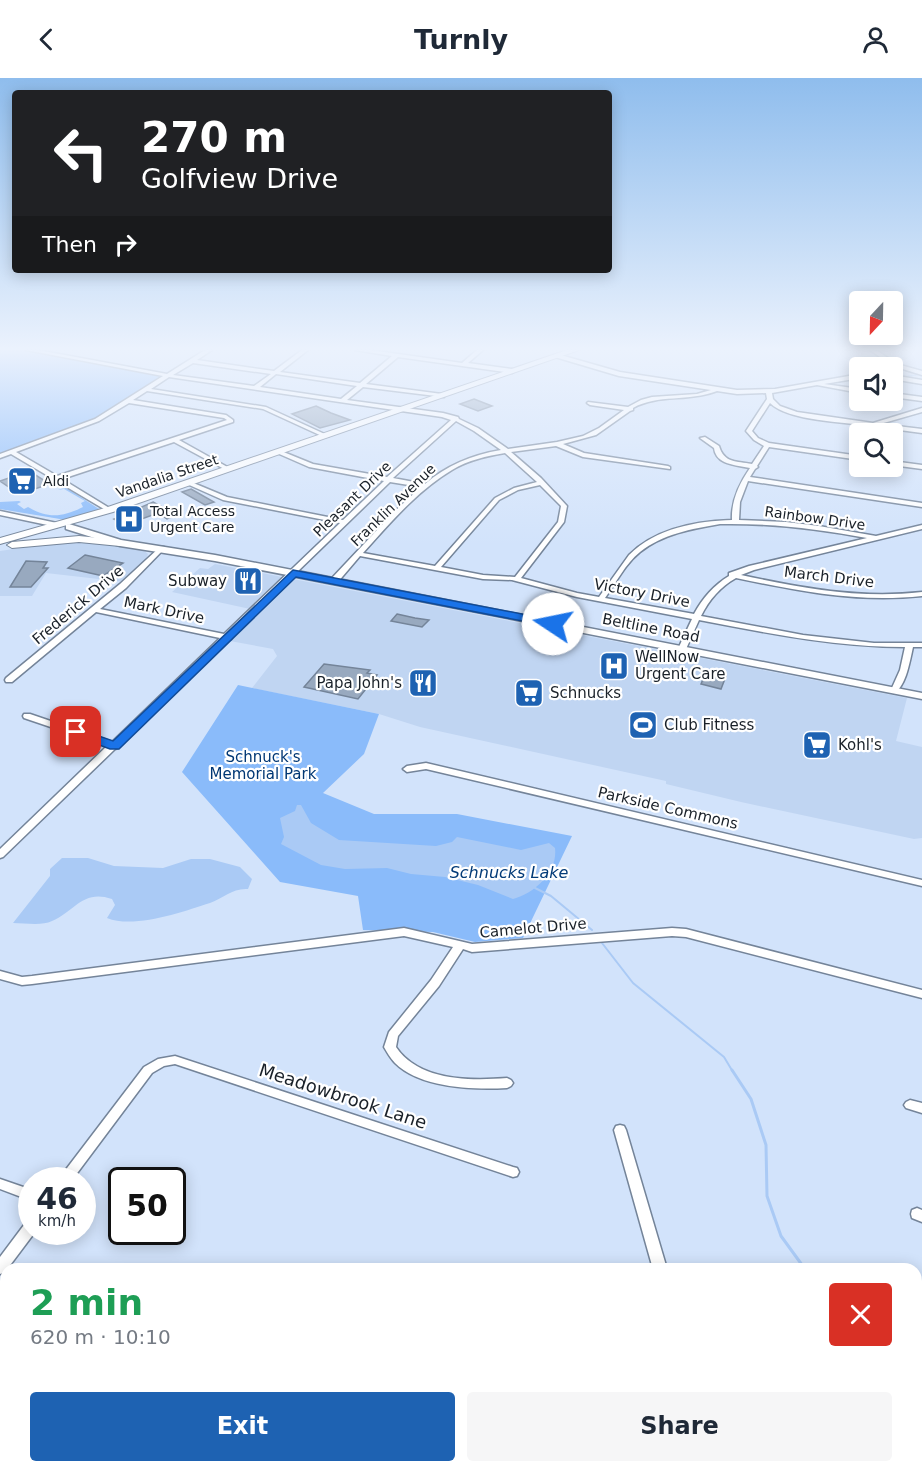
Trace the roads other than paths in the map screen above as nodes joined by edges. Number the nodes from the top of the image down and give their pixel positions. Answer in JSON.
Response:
{"nodes":[{"id":1,"x":105,"y":415,"type":"edge"},
{"id":2,"x":214,"y":415,"type":"edge"},
{"id":3,"x":280,"y":415,"type":"edge"},
{"id":4,"x":387,"y":415,"type":"edge"},
{"id":5,"x":436,"y":415,"type":"edge"},
{"id":6,"x":622,"y":415,"type":"edge"},
{"id":7,"x":757,"y":415,"type":"edge"},
{"id":8,"x":804,"y":415,"type":"edge"},
{"id":9,"x":905,"y":415,"type":"edge"},
{"id":10,"x":456,"y":418,"type":"junction"},
{"id":11,"x":859,"y":423,"type":"edge"},
{"id":12,"x":880,"y":423,"type":"edge"},
{"id":13,"x":903,"y":429,"type":"edge"},
{"id":14,"x":922,"y":431,"type":"edge"},
{"id":15,"x":326,"y":436,"type":"junction"},
{"id":16,"x":703,"y":438,"type":"dead end"},
{"id":17,"x":175,"y":440,"type":"junction"},
{"id":18,"x":555,"y":443,"type":"junction"},
{"id":19,"x":767,"y":445,"type":"junction"},
{"id":20,"x":12,"y":452,"type":"junction"},
{"id":21,"x":279,"y":452,"type":"junction"},
{"id":22,"x":505,"y":452,"type":"junction"},
{"id":23,"x":0,"y":456,"type":"edge"},
{"id":24,"x":849,"y":456,"type":"edge"},
{"id":25,"x":903,"y":464,"type":"edge"},
{"id":26,"x":755,"y":467,"type":"junction"},
{"id":27,"x":922,"y":467,"type":"edge"},
{"id":28,"x":668,"y":468,"type":"dead end"},
{"id":29,"x":228,"y":469,"type":"junction"},
{"id":30,"x":58,"y":478,"type":"junction"},
{"id":31,"x":748,"y":479,"type":"junction"},
{"id":32,"x":388,"y":480,"type":"junction"},
{"id":33,"x":189,"y":483,"type":"junction"},
{"id":34,"x":541,"y":483,"type":"junction"},
{"id":35,"x":426,"y":486,"type":"junction"},
{"id":36,"x":922,"y":505,"type":"edge"},
{"id":37,"x":110,"y":510,"type":"junction"},
{"id":38,"x":0,"y":513,"type":"edge"},
{"id":39,"x":345,"y":522,"type":"junction"},
{"id":40,"x":736,"y":522,"type":"junction"},
{"id":41,"x":57,"y":525,"type":"junction"},
{"id":42,"x":69,"y":527,"type":"junction"},
{"id":43,"x":922,"y":527,"type":"edge"},
{"id":44,"x":876,"y":538,"type":"junction"},
{"id":45,"x":120,"y":543,"type":"junction"},
{"id":46,"x":2,"y":545,"type":"edge"},
{"id":47,"x":162,"y":548,"type":"junction"},
{"id":48,"x":359,"y":554,"type":"junction"},
{"id":49,"x":436,"y":569,"type":"junction"},
{"id":50,"x":293,"y":573,"type":"junction"},
{"id":51,"x":732,"y":575,"type":"junction"},
{"id":52,"x":517,"y":579,"type":"junction"},
{"id":53,"x":334,"y":581,"type":"junction"},
{"id":54,"x":922,"y":594,"type":"edge"},
{"id":55,"x":601,"y":599,"type":"junction"},
{"id":56,"x":95,"y":610,"type":"junction"},
{"id":57,"x":697,"y":617,"type":"junction"},
{"id":58,"x":228,"y":637,"type":"junction"},
{"id":59,"x":922,"y":645,"type":"edge"},
{"id":60,"x":909,"y":646,"type":"junction"},
{"id":61,"x":682,"y":649,"type":"junction"},
{"id":62,"x":9,"y":680,"type":"dead end"},
{"id":63,"x":895,"y":690,"type":"junction"},
{"id":64,"x":922,"y":696,"type":"edge"},
{"id":65,"x":27,"y":716,"type":"dead end"},
{"id":66,"x":115,"y":746,"type":"junction"},
{"id":67,"x":407,"y":769,"type":"dead end"},
{"id":68,"x":0,"y":855,"type":"edge"},
{"id":69,"x":922,"y":883,"type":"edge"},
{"id":70,"x":460,"y":945,"type":"junction"},
{"id":71,"x":0,"y":975,"type":"edge"},
{"id":72,"x":922,"y":994,"type":"edge"},
{"id":73,"x":507,"y":1083,"type":"dead end"},
{"id":74,"x":620,"y":1130,"type":"dead end"},
{"id":75,"x":75,"y":1167,"type":"edge"},
{"id":76,"x":513,"y":1172,"type":"dead end"},
{"id":77,"x":0,"y":1184,"type":"edge"},
{"id":78,"x":18,"y":1191,"type":"edge"},
{"id":79,"x":18,"y":1244,"type":"edge"},
{"id":80,"x":4,"y":1263,"type":"edge"},
{"id":81,"x":658,"y":1263,"type":"edge"}],
"edges":[{"from":1,"to":20,"type":"street"},
{"from":2,"to":17,"type":"street"},
{"from":3,"to":15,"type":"street"},
{"from":4,"to":15,"type":"main road","name":"Vandalia Street"},
{"from":5,"to":10,"type":"street"},
{"from":6,"to":18,"type":"street","name":"Franklin Avenue"},
{"from":7,"to":19,"type":"street"},
{"from":8,"to":11,"type":"street"},
{"from":9,"to":12,"type":"street"},
{"from":10,"to":22,"type":"street"},
{"from":10,"to":32,"type":"street","name":"Pleasant Drive"},
{"from":13,"to":14,"type":"street"},
{"from":15,"to":21,"type":"main road","name":"Vandalia Street"},
{"from":16,"to":26,"type":"street"},
{"from":17,"to":29,"type":"street"},
{"from":17,"to":30,"type":"street"},
{"from":18,"to":22,"type":"street","name":"Franklin Avenue"},
{"from":18,"to":28,"type":"street"},
{"from":19,"to":24,"type":"street"},
{"from":19,"to":26,"type":"street"},
{"from":20,"to":23,"type":"street"},
{"from":20,"to":30,"type":"street"},
{"from":21,"to":29,"type":"main road","name":"Vandalia Street"},
{"from":21,"to":32,"type":"street"},
{"from":22,"to":34,"type":"street"},
{"from":22,"to":35,"type":"street","name":"Franklin Avenue"},
{"from":25,"to":27,"type":"street"},
{"from":26,"to":31,"type":"street"},
{"from":29,"to":33,"type":"main road","name":"Vandalia Street"},
{"from":30,"to":37,"type":"street"},
{"from":31,"to":36,"type":"street"},
{"from":31,"to":40,"type":"street"},
{"from":32,"to":35,"type":"street"},
{"from":32,"to":39,"type":"street","name":"Pleasant Drive"},
{"from":33,"to":37,"type":"main road","name":"Vandalia Street"},
{"from":33,"to":39,"type":"street"},
{"from":34,"to":49,"type":"street"},
{"from":34,"to":52,"type":"street"},
{"from":35,"to":48,"type":"street","name":"Franklin Avenue"},
{"from":37,"to":41,"type":"main road","name":"Vandalia Street"},
{"from":37,"to":42,"type":"main road","name":"Vandalia Street"},
{"from":38,"to":41,"type":"street"},
{"from":39,"to":50,"type":"street","name":"Pleasant Drive"},
{"from":40,"to":44,"type":"street","name":"Rainbow Drive"},
{"from":40,"to":55,"type":"street","name":"Rainbow Drive"},
{"from":41,"to":42,"type":"main road","name":"Beltline Road"},
{"from":41,"to":46,"type":"main road","name":"Vandalia Street"},
{"from":42,"to":45,"type":"main road","name":"Beltline Road"},
{"from":42,"to":46,"type":"main road","name":"Vandalia Street"},
{"from":42,"to":47,"type":"main road","name":"Beltline Road"},
{"from":43,"to":44,"type":"street"},
{"from":44,"to":51,"type":"street"},
{"from":45,"to":46,"type":"main road"},
{"from":45,"to":47,"type":"main road","name":"Beltline Road"},
{"from":47,"to":50,"type":"main road","name":"Beltline Road"},
{"from":47,"to":56,"type":"street","name":"Frederick Drive"},
{"from":48,"to":49,"type":"street","name":"Victory Drive"},
{"from":48,"to":53,"type":"street","name":"Franklin Avenue"},
{"from":49,"to":52,"type":"street","name":"Victory Drive"},
{"from":50,"to":53,"type":"main road","name":"Beltline Road"},
{"from":50,"to":58,"type":"street","name":"Pleasant Drive"},
{"from":51,"to":54,"type":"street","name":"March Drive"},
{"from":51,"to":57,"type":"street"},
{"from":52,"to":55,"type":"street","name":"Victory Drive"},
{"from":53,"to":61,"type":"main road","name":"Beltline Road"},
{"from":55,"to":57,"type":"street","name":"Victory Drive"},
{"from":56,"to":58,"type":"street","name":"Mark Drive"},
{"from":56,"to":62,"type":"street","name":"Frederick Drive"},
{"from":57,"to":60,"type":"street","name":"Victory Drive"},
{"from":57,"to":61,"type":"street"},
{"from":58,"to":66,"type":"street","name":"Pleasant Drive"},
{"from":59,"to":60,"type":"street","name":"Victory Drive"},
{"from":60,"to":63,"type":"street"},
{"from":61,"to":63,"type":"main road","name":"Beltline Road"},
{"from":63,"to":64,"type":"main road","name":"Beltline Road"},
{"from":65,"to":66,"type":"street"},
{"from":66,"to":68,"type":"street","name":"Pleasant Drive"},
{"from":67,"to":69,"type":"street","name":"Parkside Commons"},
{"from":70,"to":71,"type":"street","name":"Camelot Drive"},
{"from":70,"to":72,"type":"street","name":"Camelot Drive"},
{"from":70,"to":73,"type":"street"},
{"from":74,"to":81,"type":"street"},
{"from":75,"to":76,"type":"street","name":"Meadowbrook Lane"},
{"from":77,"to":78,"type":"street"},
{"from":79,"to":80,"type":"street"}]}
